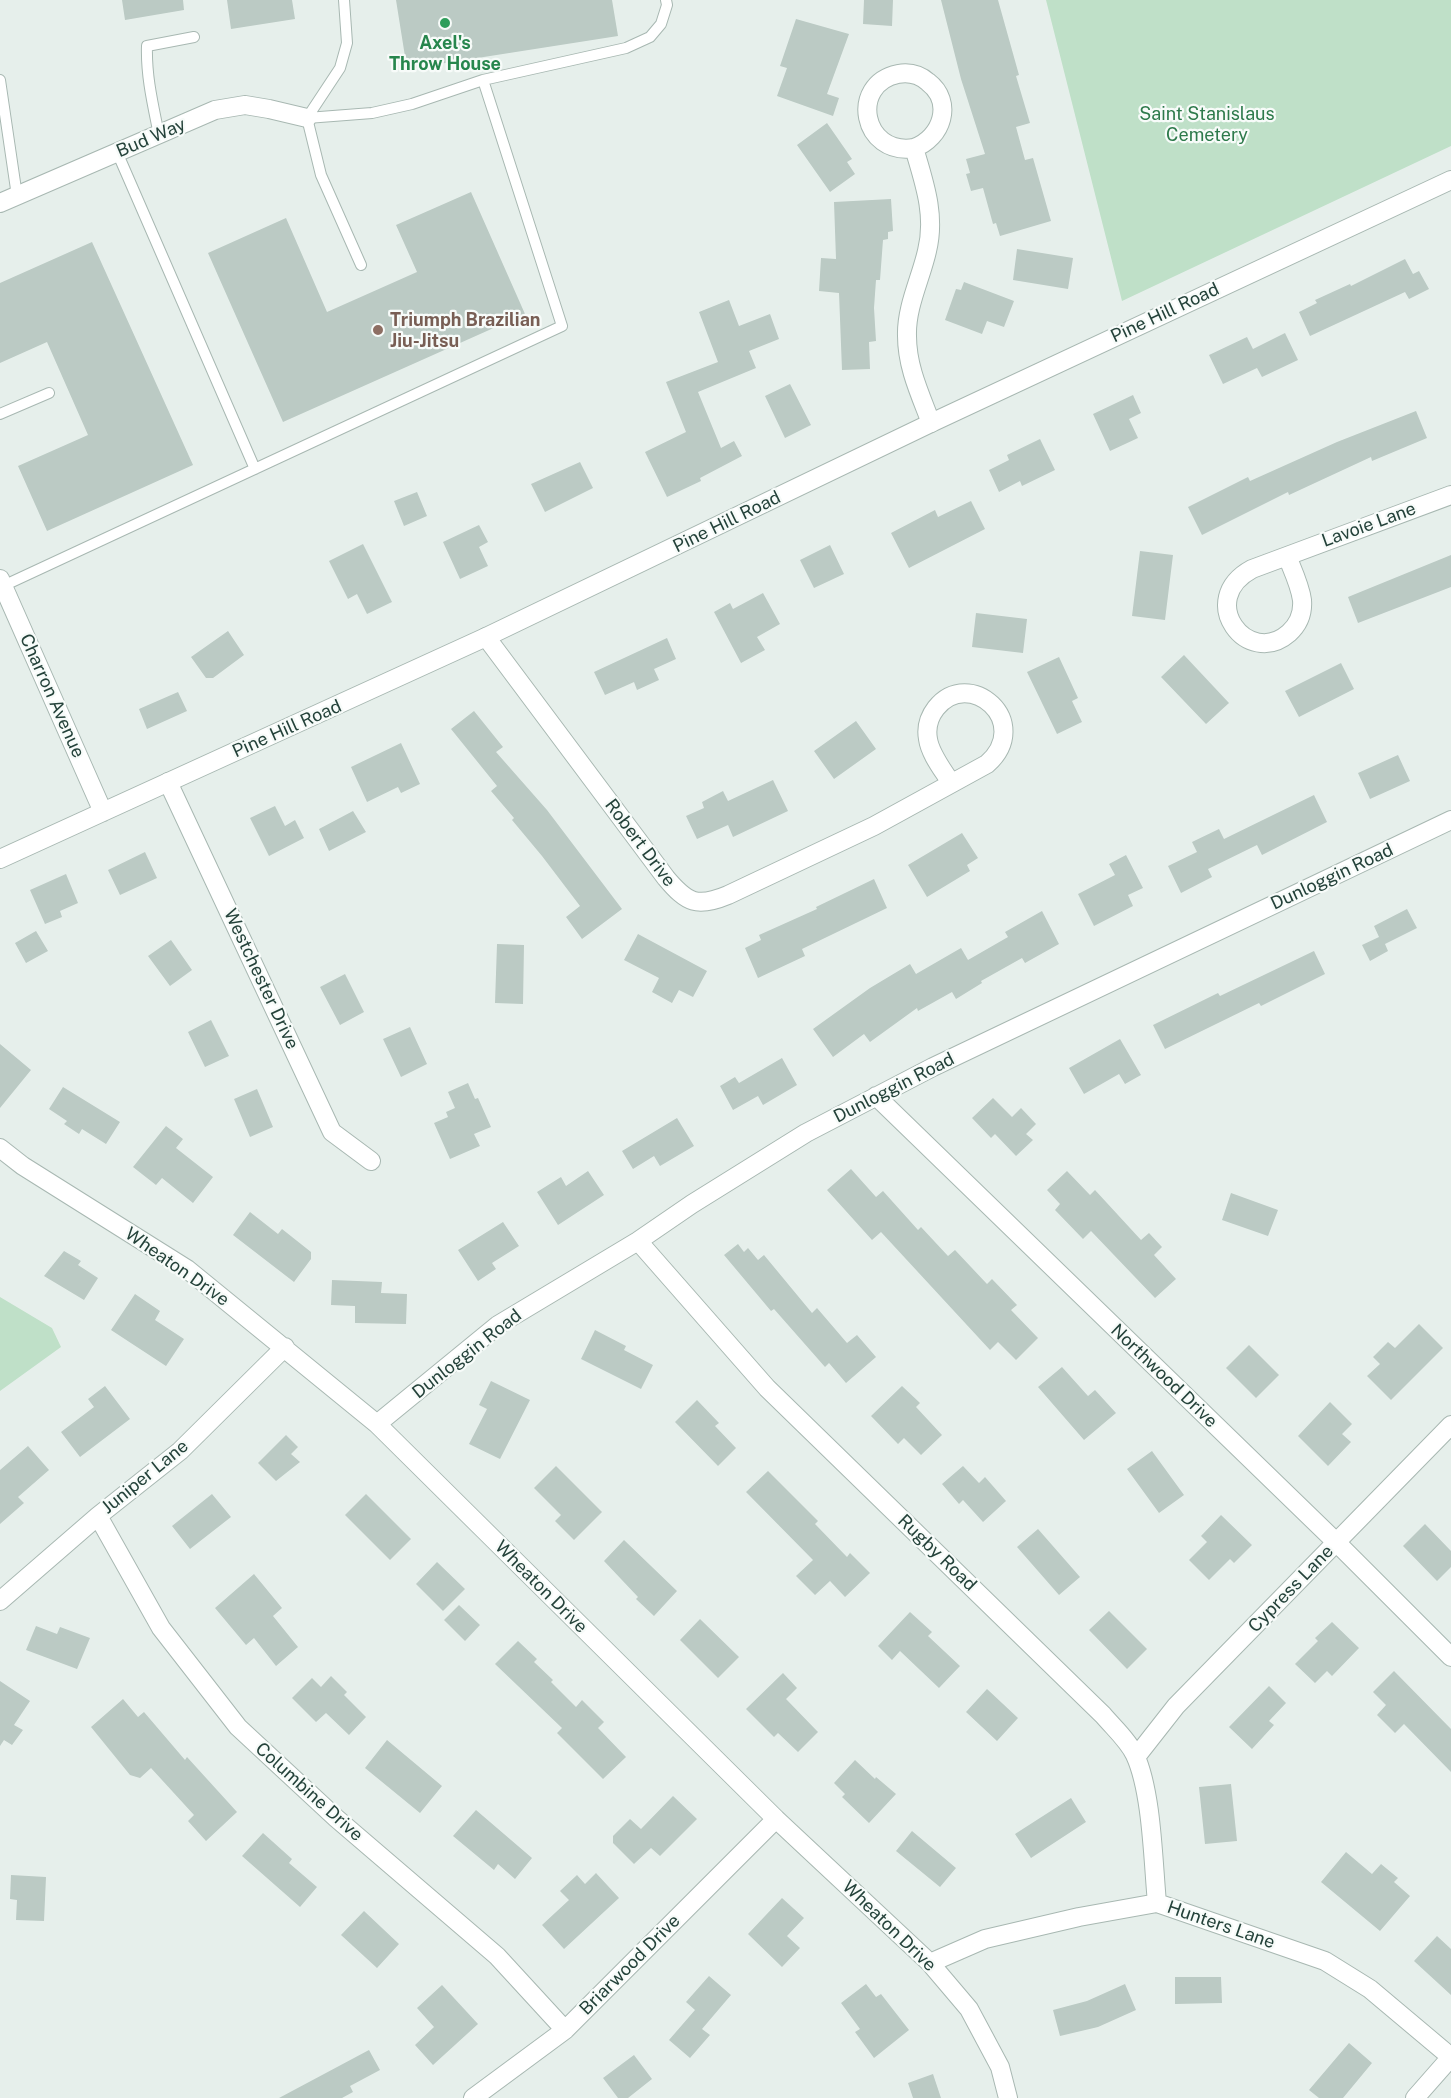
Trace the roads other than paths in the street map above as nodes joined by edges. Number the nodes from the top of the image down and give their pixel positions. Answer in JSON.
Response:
{"nodes":[{"id":1,"x":344,"y":0,"type":"edge"},
{"id":2,"x":666,"y":0,"type":"edge"},
{"id":3,"x":194,"y":37,"type":"dead end"},
{"id":4,"x":0,"y":80,"type":"edge"},
{"id":5,"x":483,"y":80,"type":"junction"},
{"id":6,"x":307,"y":118,"type":"junction"},
{"id":7,"x":4,"y":127,"type":"edge"},
{"id":8,"x":159,"y":135,"type":"junction"},
{"id":9,"x":914,"y":148,"type":"junction"},
{"id":10,"x":117,"y":152,"type":"junction"},
{"id":11,"x":1451,"y":180,"type":"edge"},
{"id":12,"x":17,"y":196,"type":"junction"},
{"id":13,"x":0,"y":203,"type":"edge"},
{"id":14,"x":361,"y":265,"type":"dead end"},
{"id":15,"x":49,"y":393,"type":"dead end"},
{"id":16,"x":0,"y":414,"type":"edge"},
{"id":17,"x":931,"y":423,"type":"junction"},
{"id":18,"x":255,"y":469,"type":"junction"},
{"id":19,"x":1451,"y":495,"type":"edge"},
{"id":20,"x":1287,"y":556,"type":"junction"},
{"id":21,"x":2,"y":583,"type":"edge"},
{"id":22,"x":486,"y":637,"type":"junction"},
{"id":23,"x":168,"y":782,"type":"junction"},
{"id":24,"x":951,"y":783,"type":"junction"},
{"id":25,"x":103,"y":812,"type":"junction"},
{"id":26,"x":1451,"y":820,"type":"edge"},
{"id":27,"x":0,"y":859,"type":"edge"},
{"id":28,"x":876,"y":1096,"type":"junction"},
{"id":29,"x":0,"y":1149,"type":"edge"},
{"id":30,"x":371,"y":1161,"type":"dead end"},
{"id":31,"x":638,"y":1241,"type":"junction"},
{"id":32,"x":285,"y":1347,"type":"junction"},
{"id":33,"x":377,"y":1424,"type":"junction"},
{"id":34,"x":1451,"y":1425,"type":"edge"},
{"id":35,"x":98,"y":1516,"type":"junction"},
{"id":36,"x":1336,"y":1542,"type":"junction"},
{"id":37,"x":0,"y":1601,"type":"edge"},
{"id":38,"x":1451,"y":1657,"type":"edge"},
{"id":39,"x":1136,"y":1757,"type":"junction"},
{"id":40,"x":776,"y":1819,"type":"junction"},
{"id":41,"x":1157,"y":1903,"type":"junction"},
{"id":42,"x":930,"y":1963,"type":"junction"},
{"id":43,"x":565,"y":2030,"type":"junction"},
{"id":44,"x":1451,"y":2057,"type":"edge"},
{"id":45,"x":473,"y":2098,"type":"edge"},
{"id":46,"x":1008,"y":2098,"type":"edge"},
{"id":47,"x":1415,"y":2098,"type":"edge"}],
"edges":[{"from":1,"to":6,"type":"lane"},
{"from":2,"to":5,"type":"lane"},
{"from":3,"to":8,"type":"lane"},
{"from":4,"to":7,"type":"lane"},
{"from":5,"to":6,"type":"lane"},
{"from":5,"to":18,"type":"lane"},
{"from":6,"to":8,"type":"street","name":"Bud Way"},
{"from":6,"to":14,"type":"lane"},
{"from":7,"to":12,"type":"lane"},
{"from":8,"to":10,"type":"street","name":"Bud Way"},
{"from":9,"to":9,"type":"street"},
{"from":9,"to":17,"type":"street"},
{"from":10,"to":12,"type":"street","name":"Bud Way"},
{"from":10,"to":18,"type":"lane"},
{"from":11,"to":17,"type":"street","name":"Pine Hill Road"},
{"from":12,"to":13,"type":"street","name":"Bud Way"},
{"from":15,"to":16,"type":"lane"},
{"from":17,"to":22,"type":"street","name":"Pine Hill Road"},
{"from":18,"to":21,"type":"lane"},
{"from":19,"to":20,"type":"street","name":"Lavoie Lane"},
{"from":20,"to":20,"type":"street","name":"Lavoie Lane"},
{"from":21,"to":25,"type":"street","name":"Charron Avenue"},
{"from":22,"to":23,"type":"street","name":"Pine Hill Road"},
{"from":22,"to":24,"type":"street","name":"Robert Drive"},
{"from":23,"to":25,"type":"street","name":"Pine Hill Road"},
{"from":23,"to":30,"type":"street","name":"Westchester Drive"},
{"from":24,"to":24,"type":"street","name":"Robert Drive"},
{"from":25,"to":27,"type":"street","name":"Pine Hill Road"},
{"from":26,"to":28,"type":"street","name":"Dunloggin Road"},
{"from":28,"to":31,"type":"street","name":"Dunloggin Road"},
{"from":28,"to":36,"type":"street","name":"Northwood Drive"},
{"from":29,"to":32,"type":"street","name":"Wheaton Drive"},
{"from":31,"to":33,"type":"street","name":"Dunloggin Road"},
{"from":31,"to":39,"type":"street","name":"Rugby Road"},
{"from":32,"to":33,"type":"street","name":"Wheaton Drive"},
{"from":32,"to":35,"type":"street","name":"Juniper Lane"},
{"from":33,"to":40,"type":"street","name":"Wheaton Drive"},
{"from":34,"to":36,"type":"street","name":"Cypress Lane"},
{"from":35,"to":37,"type":"street","name":"Juniper Lane"},
{"from":35,"to":43,"type":"street","name":"Columbine Drive"},
{"from":36,"to":38,"type":"street","name":"Northwood Drive"},
{"from":36,"to":39,"type":"street","name":"Cypress Lane"},
{"from":39,"to":41,"type":"street","name":"Rugby Road"},
{"from":40,"to":42,"type":"street","name":"Wheaton Drive"},
{"from":40,"to":43,"type":"street","name":"Briarwood Drive"},
{"from":41,"to":42,"type":"street","name":"Hunters Lane"},
{"from":41,"to":44,"type":"street","name":"Hunters Lane"},
{"from":42,"to":46,"type":"street","name":"Wheaton Drive"},
{"from":43,"to":45,"type":"street","name":"Briarwood Drive"},
{"from":44,"to":47,"type":"street"}]}
